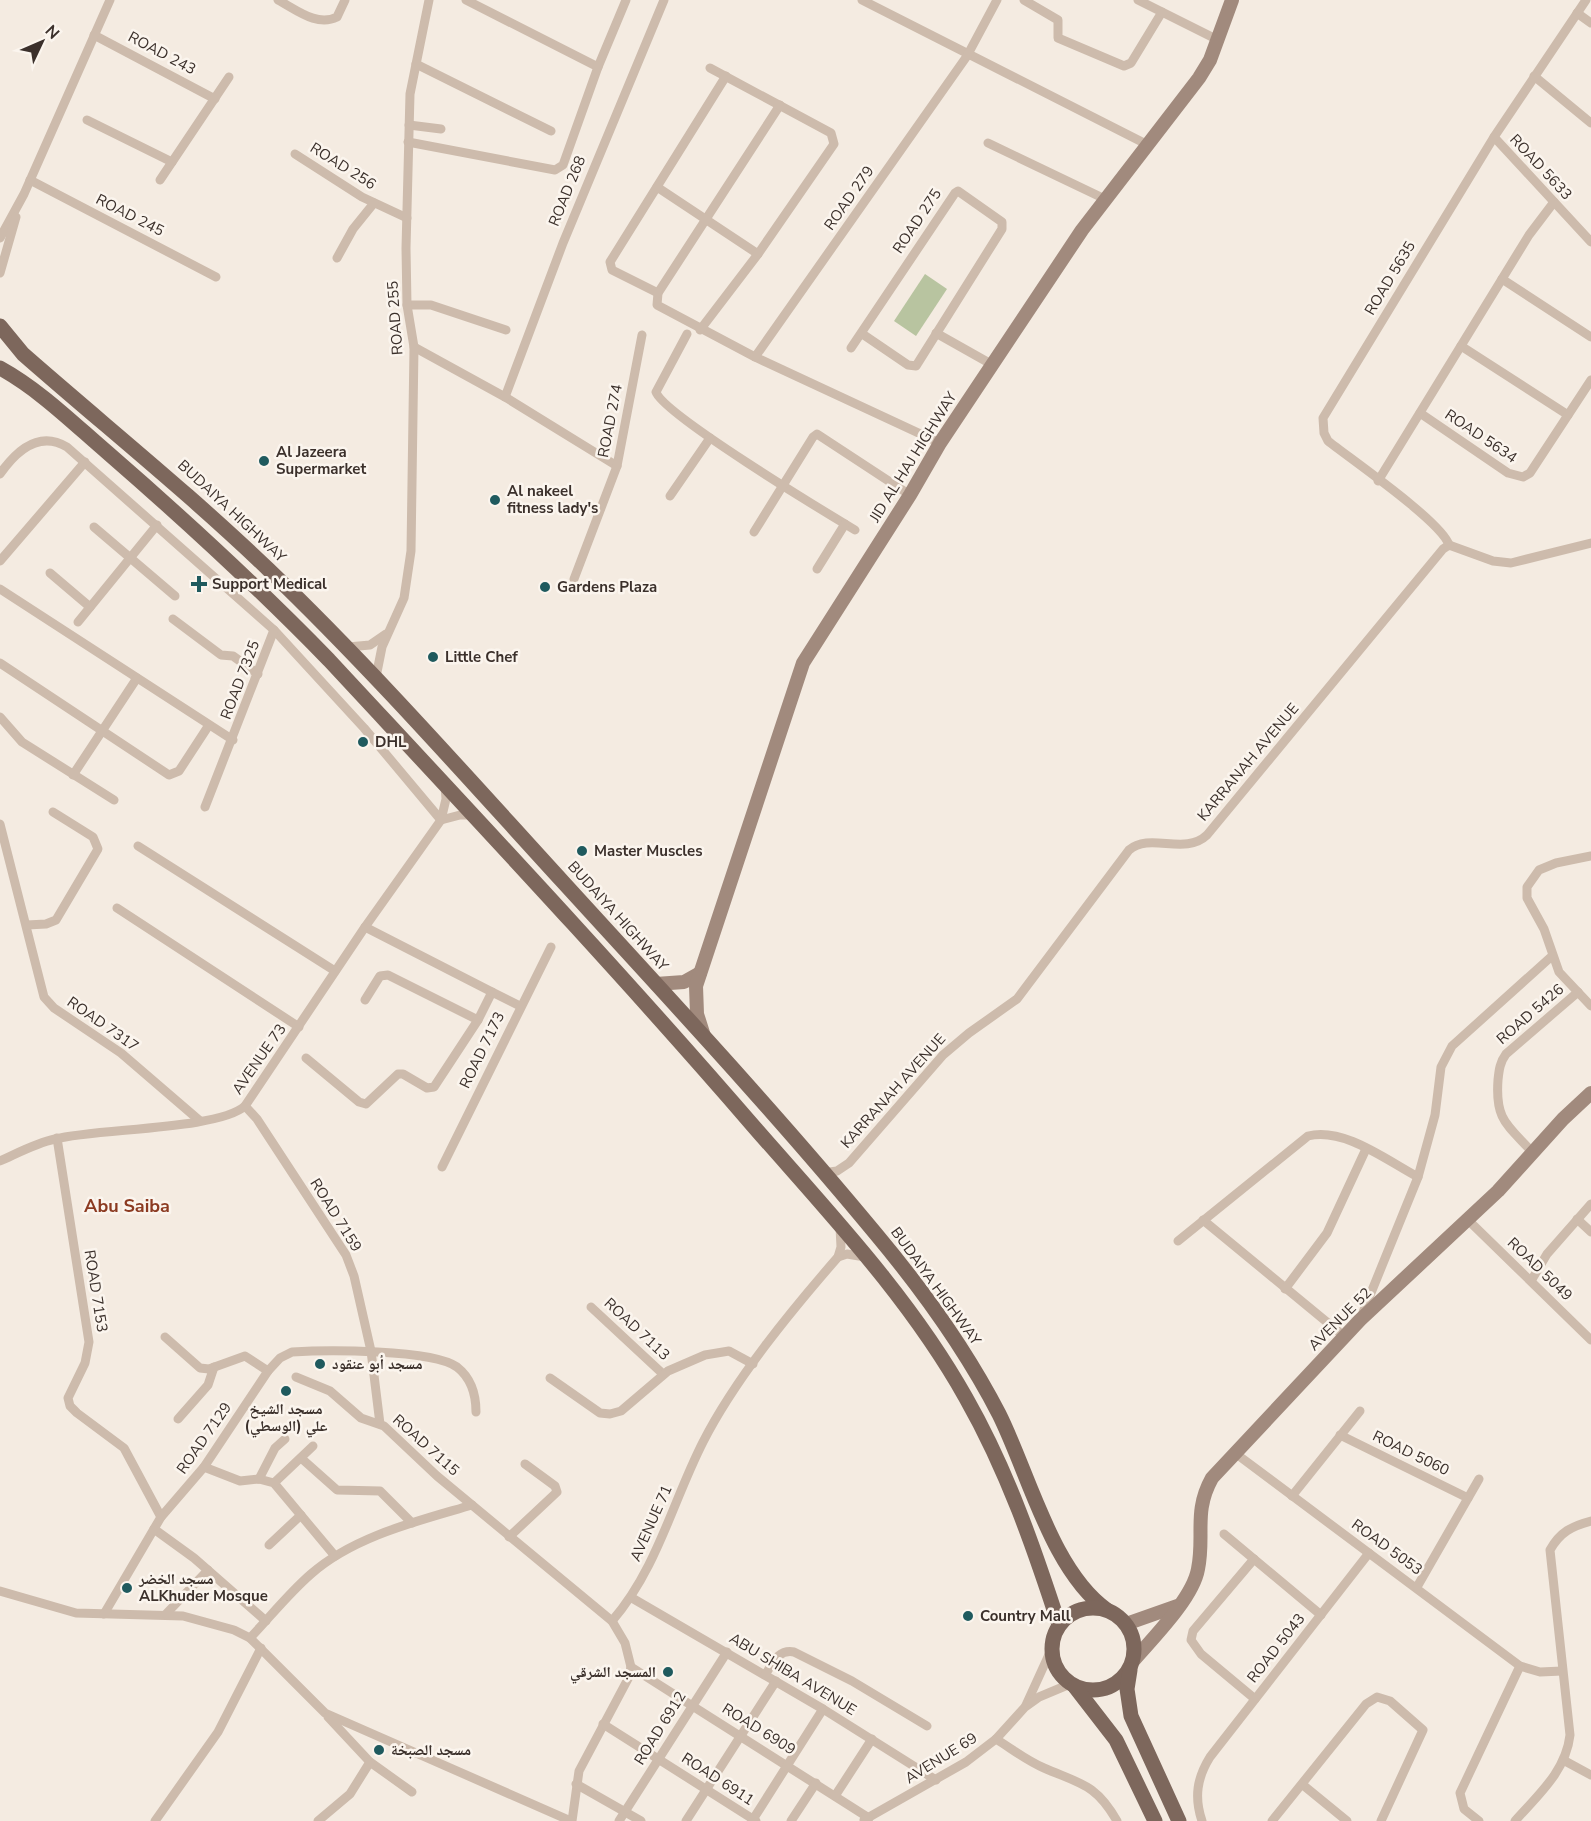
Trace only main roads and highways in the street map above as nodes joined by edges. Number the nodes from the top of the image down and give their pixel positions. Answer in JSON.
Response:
{"nodes":[{"id":1,"x":0,"y":326,"type":"edge"},
{"id":2,"x":0,"y":368,"type":"edge"},
{"id":3,"x":1107,"y":1610,"type":"junction"},
{"id":4,"x":1059,"y":1625,"type":"junction"},
{"id":5,"x":1132,"y":1664,"type":"junction"},
{"id":6,"x":1073,"y":1685,"type":"junction"},
{"id":7,"x":1155,"y":1821,"type":"edge"},
{"id":8,"x":1179,"y":1821,"type":"edge"}],
"edges":[{"from":1,"to":3,"type":"main road","name":"BUDAIYA HIGHWAY"},
{"from":2,"to":4,"type":"main road"},
{"from":3,"to":4,"type":"main road"},
{"from":3,"to":5,"type":"main road"},
{"from":4,"to":6,"type":"main road"},
{"from":5,"to":6,"type":"main road"},
{"from":5,"to":8,"type":"main road"},
{"from":6,"to":7,"type":"main road"}]}
